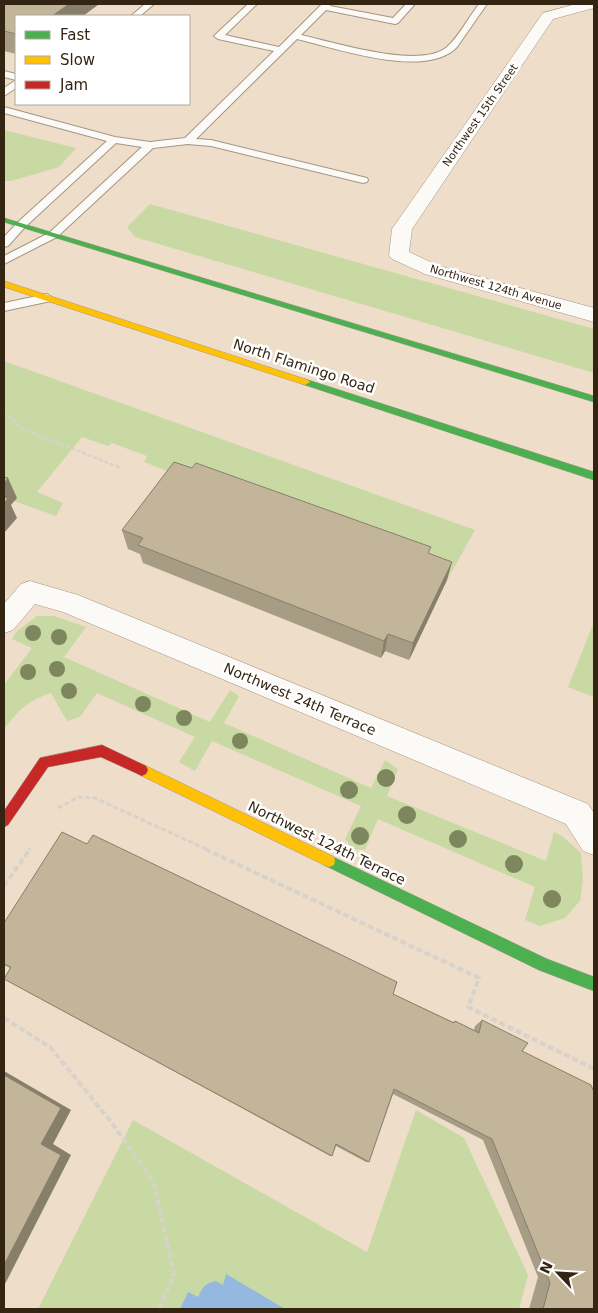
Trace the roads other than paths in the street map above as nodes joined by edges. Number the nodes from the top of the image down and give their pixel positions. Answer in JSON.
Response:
{"nodes":[{"id":1,"x":150,"y":4,"type":"edge"},
{"id":2,"x":253,"y":4,"type":"edge"},
{"id":3,"x":411,"y":4,"type":"edge"},
{"id":4,"x":483,"y":4,"type":"edge"},
{"id":5,"x":591,"y":4,"type":"edge"},
{"id":6,"x":326,"y":5,"type":"edge"},
{"id":7,"x":136,"y":15,"type":"edge"},
{"id":8,"x":296,"y":36,"type":"junction"},
{"id":9,"x":282,"y":50,"type":"junction"},
{"id":10,"x":15,"y":84,"type":"edge"},
{"id":11,"x":4,"y":93,"type":"edge"},
{"id":12,"x":4,"y":110,"type":"edge"},
{"id":13,"x":114,"y":140,"type":"junction"},
{"id":14,"x":188,"y":142,"type":"junction"},
{"id":15,"x":150,"y":145,"type":"junction"},
{"id":16,"x":363,"y":180,"type":"dead end"},
{"id":17,"x":4,"y":220,"type":"edge"},
{"id":18,"x":21,"y":225,"type":"junction"},
{"id":19,"x":53,"y":235,"type":"junction"},
{"id":20,"x":4,"y":244,"type":"edge"},
{"id":21,"x":399,"y":255,"type":"joint"},
{"id":22,"x":4,"y":261,"type":"edge"},
{"id":23,"x":4,"y":284,"type":"edge"},
{"id":24,"x":47,"y":298,"type":"junction"},
{"id":25,"x":4,"y":307,"type":"edge"},
{"id":26,"x":594,"y":315,"type":"edge"},
{"id":27,"x":594,"y":399,"type":"edge"},
{"id":28,"x":594,"y":476,"type":"edge"},
{"id":29,"x":4,"y":622,"type":"edge"},
{"id":30,"x":4,"y":821,"type":"edge"},
{"id":31,"x":594,"y":840,"type":"edge"},
{"id":32,"x":594,"y":984,"type":"edge"}],
"edges":[{"from":1,"to":7,"type":"lane"},
{"from":2,"to":9,"type":"lane"},
{"from":3,"to":6,"type":"lane"},
{"from":4,"to":8,"type":"lane"},
{"from":5,"to":21,"type":"street","name":"Northwest 15th Street"},
{"from":6,"to":8,"type":"lane"},
{"from":8,"to":9,"type":"lane"},
{"from":9,"to":14,"type":"lane"},
{"from":10,"to":11,"type":"lane"},
{"from":12,"to":13,"type":"lane"},
{"from":13,"to":15,"type":"lane"},
{"from":13,"to":18,"type":"lane"},
{"from":14,"to":15,"type":"lane"},
{"from":14,"to":16,"type":"lane"},
{"from":15,"to":19,"type":"lane"},
{"from":17,"to":18,"type":"main road"},
{"from":18,"to":19,"type":"main road"},
{"from":18,"to":20,"type":"lane"},
{"from":19,"to":22,"type":"lane"},
{"from":19,"to":27,"type":"main road"},
{"from":21,"to":26,"type":"street","name":"Northwest 124th Avenue"},
{"from":23,"to":24,"type":"main road","name":"North Flamingo Road"},
{"from":24,"to":25,"type":"lane"},
{"from":24,"to":28,"type":"main road","name":"North Flamingo Road"},
{"from":29,"to":31,"type":"street","name":"Northwest 24th Terrace"},
{"from":30,"to":32,"type":"main road","name":"Northwest 124th Terrace"}]}
